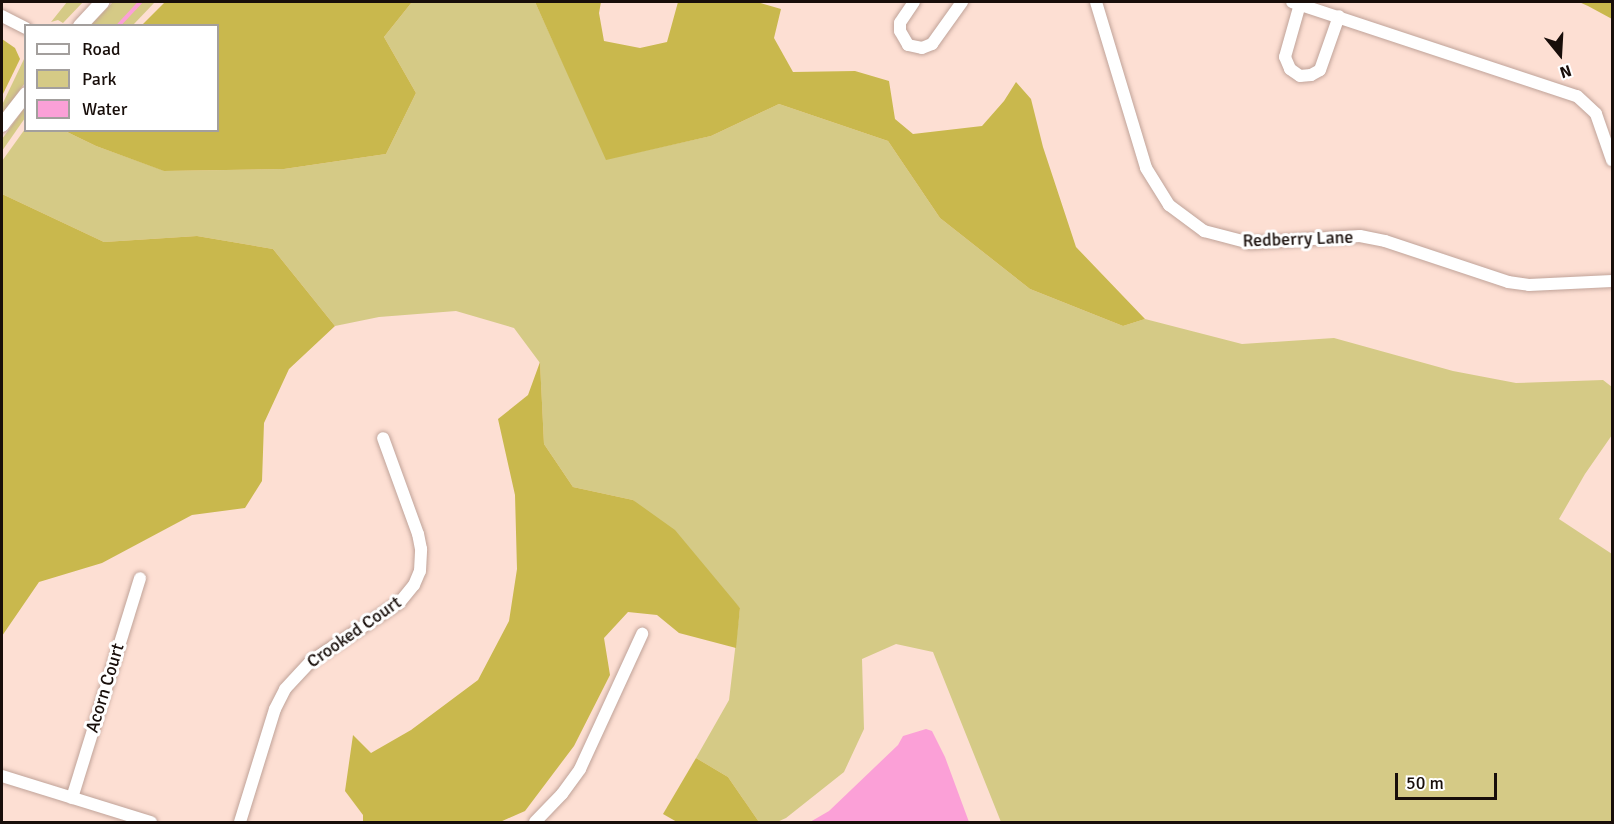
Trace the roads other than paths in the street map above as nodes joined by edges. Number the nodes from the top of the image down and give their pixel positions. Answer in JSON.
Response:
{"nodes":[{"id":1,"x":102,"y":2,"type":"edge"},
{"id":2,"x":914,"y":2,"type":"edge"},
{"id":3,"x":962,"y":2,"type":"edge"},
{"id":4,"x":1096,"y":2,"type":"edge"},
{"id":5,"x":1296,"y":3,"type":"edge"},
{"id":6,"x":2,"y":16,"type":"edge"},
{"id":7,"x":1339,"y":16,"type":"junction"},
{"id":8,"x":82,"y":24,"type":"edge"},
{"id":9,"x":24,"y":27,"type":"edge"},
{"id":10,"x":24,"y":96,"type":"edge"},
{"id":11,"x":2,"y":125,"type":"edge"},
{"id":12,"x":1612,"y":160,"type":"edge"},
{"id":13,"x":1612,"y":281,"type":"edge"},
{"id":14,"x":383,"y":438,"type":"dead end"},
{"id":15,"x":140,"y":578,"type":"dead end"},
{"id":16,"x":642,"y":634,"type":"dead end"},
{"id":17,"x":2,"y":776,"type":"edge"},
{"id":18,"x":72,"y":798,"type":"junction"},
{"id":19,"x":152,"y":822,"type":"edge"},
{"id":20,"x":240,"y":822,"type":"edge"},
{"id":21,"x":535,"y":822,"type":"edge"}],
"edges":[{"from":1,"to":8,"type":"street"},
{"from":2,"to":3,"type":"street"},
{"from":4,"to":13,"type":"street","name":"Redberry Lane"},
{"from":5,"to":7,"type":"street"},
{"from":5,"to":7,"type":"street"},
{"from":6,"to":9,"type":"street"},
{"from":7,"to":12,"type":"street"},
{"from":10,"to":11,"type":"street"},
{"from":14,"to":20,"type":"street","name":"Crooked Court"},
{"from":15,"to":18,"type":"street","name":"Acorn Court"},
{"from":16,"to":21,"type":"street"},
{"from":17,"to":18,"type":"street"},
{"from":18,"to":19,"type":"street"}]}
